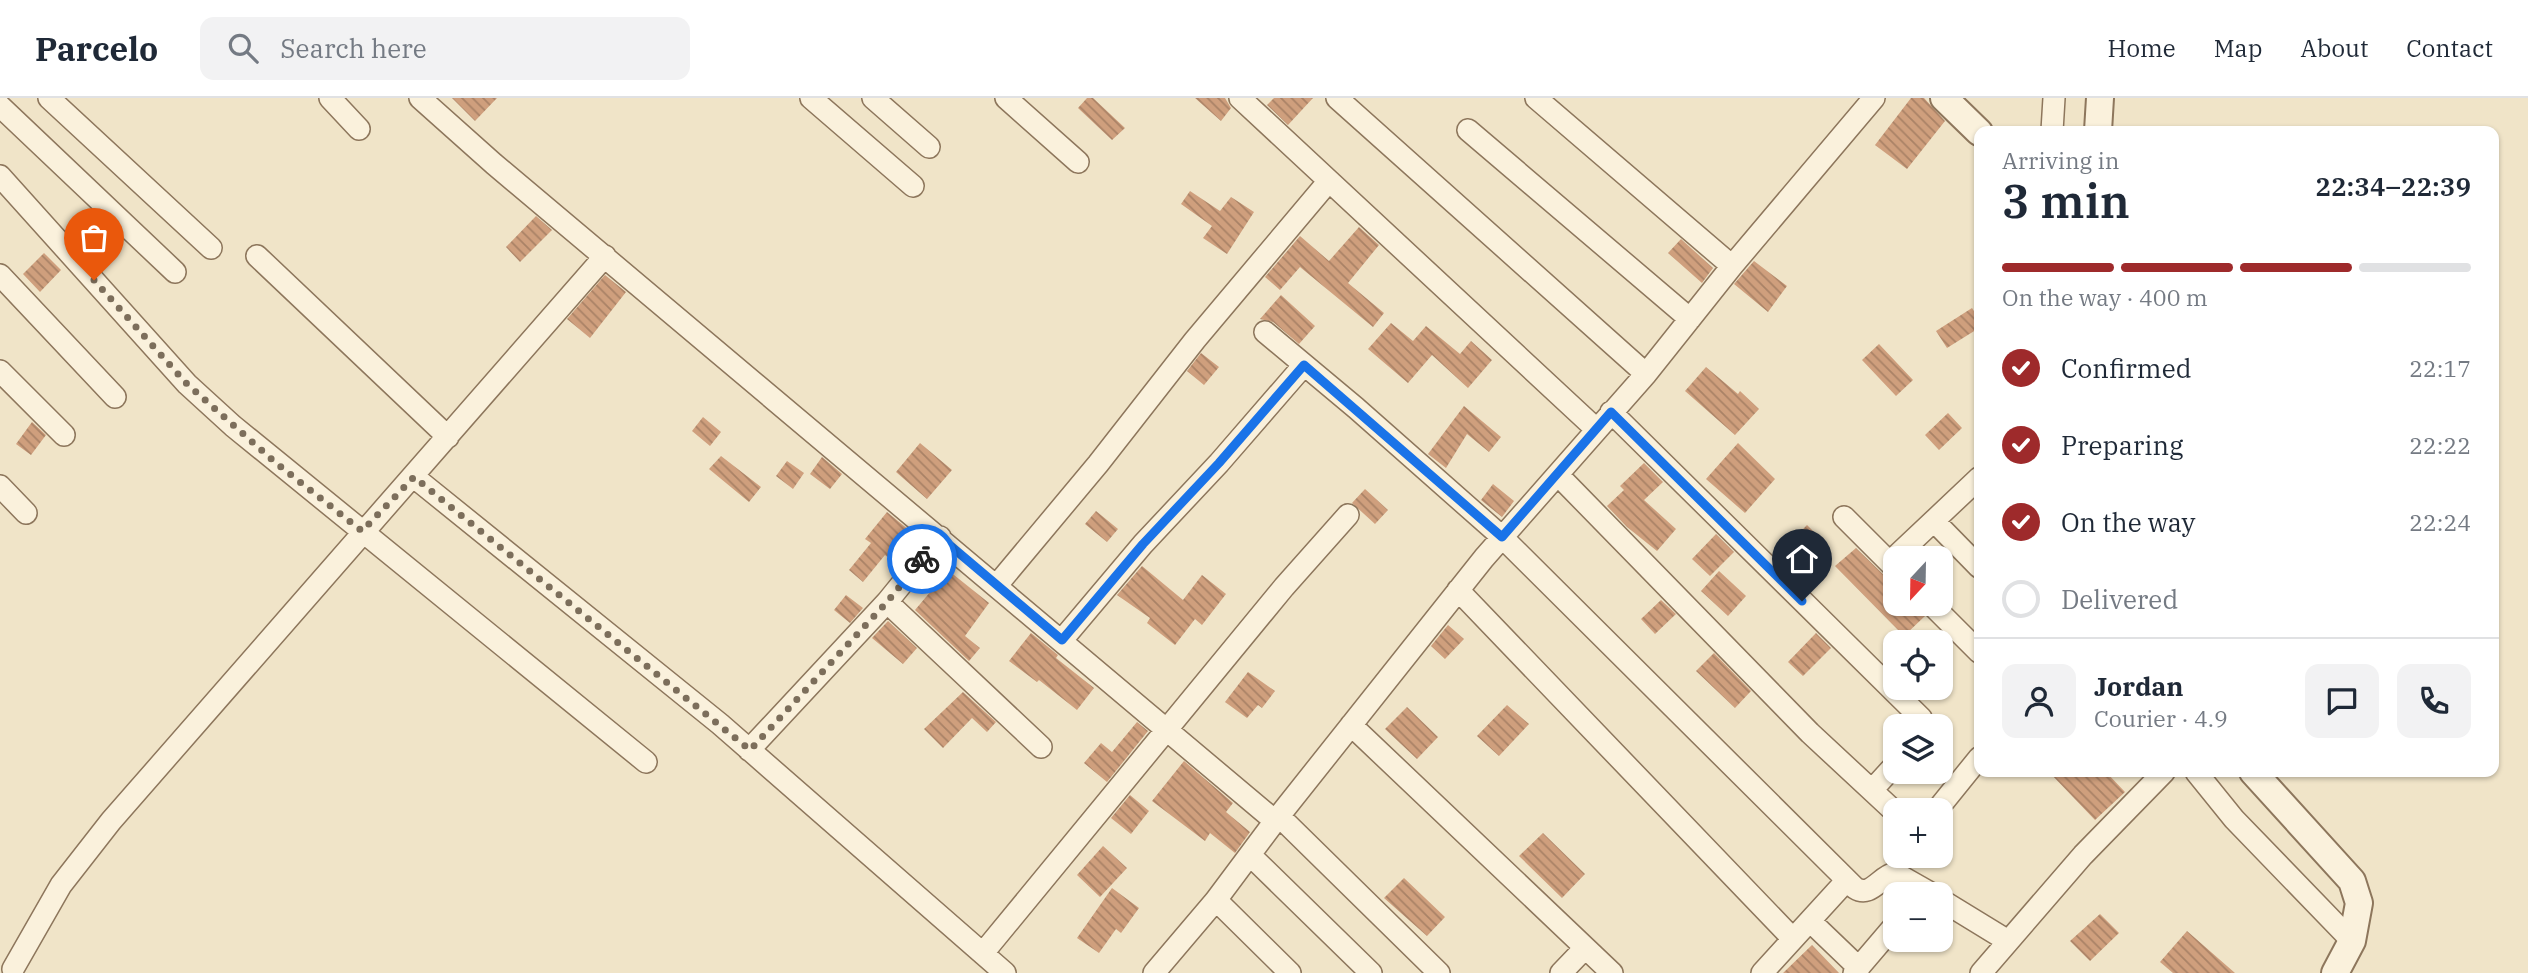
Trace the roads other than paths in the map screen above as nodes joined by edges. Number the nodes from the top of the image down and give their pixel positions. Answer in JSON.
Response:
{"nodes":[{"id":1,"x":49,"y":98,"type":"edge"},
{"id":2,"x":330,"y":98,"type":"edge"},
{"id":3,"x":420,"y":98,"type":"edge"},
{"id":4,"x":811,"y":98,"type":"edge"},
{"id":5,"x":873,"y":98,"type":"edge"},
{"id":6,"x":1006,"y":98,"type":"edge"},
{"id":7,"x":1240,"y":98,"type":"edge"},
{"id":8,"x":1337,"y":98,"type":"edge"},
{"id":9,"x":1536,"y":98,"type":"edge"},
{"id":10,"x":1874,"y":98,"type":"edge"},
{"id":11,"x":1944,"y":98,"type":"edge"},
{"id":12,"x":2054,"y":98,"type":"edge"},
{"id":13,"x":2100,"y":98,"type":"edge"},
{"id":14,"x":0,"y":106,"type":"edge"},
{"id":15,"x":2052,"y":126,"type":"edge"},
{"id":16,"x":2098,"y":126,"type":"edge"},
{"id":17,"x":1974,"y":127,"type":"edge"},
{"id":18,"x":359,"y":129,"type":"dead end"},
{"id":19,"x":1468,"y":130,"type":"dead end"},
{"id":20,"x":929,"y":147,"type":"dead end"},
{"id":21,"x":1078,"y":162,"type":"dead end"},
{"id":22,"x":0,"y":176,"type":"edge"},
{"id":23,"x":1328,"y":181,"type":"junction"},
{"id":24,"x":913,"y":186,"type":"dead end"},
{"id":25,"x":211,"y":248,"type":"dead end"},
{"id":26,"x":257,"y":256,"type":"dead end"},
{"id":27,"x":605,"y":256,"type":"junction"},
{"id":28,"x":1732,"y":266,"type":"junction"},
{"id":29,"x":175,"y":272,"type":"dead end"},
{"id":30,"x":0,"y":275,"type":"edge"},
{"id":31,"x":1689,"y":320,"type":"junction"},
{"id":32,"x":1265,"y":332,"type":"dead end"},
{"id":33,"x":1304,"y":365,"type":"junction"},
{"id":34,"x":0,"y":371,"type":"edge"},
{"id":35,"x":1646,"y":374,"type":"junction"},
{"id":36,"x":115,"y":397,"type":"dead end"},
{"id":37,"x":1611,"y":412,"type":"junction"},
{"id":38,"x":1596,"y":429,"type":"junction"},
{"id":39,"x":64,"y":435,"type":"dead end"},
{"id":40,"x":448,"y":437,"type":"junction"},
{"id":41,"x":1558,"y":474,"type":"junction"},
{"id":42,"x":414,"y":477,"type":"junction"},
{"id":43,"x":1974,"y":483,"type":"edge"},
{"id":44,"x":0,"y":486,"type":"edge"},
{"id":45,"x":26,"y":513,"type":"dead end"},
{"id":46,"x":1348,"y":515,"type":"dead end"},
{"id":47,"x":1844,"y":517,"type":"dead end"},
{"id":48,"x":1934,"y":521,"type":"junction"},
{"id":49,"x":362,"y":531,"type":"junction"},
{"id":50,"x":940,"y":537,"type":"junction"},
{"id":51,"x":1502,"y":537,"type":"junction"},
{"id":52,"x":1910,"y":546,"type":"edge"},
{"id":53,"x":1883,"y":556,"type":"edge"},
{"id":54,"x":1974,"y":562,"type":"edge"},
{"id":55,"x":997,"y":585,"type":"junction"},
{"id":56,"x":1458,"y":590,"type":"junction"},
{"id":57,"x":887,"y":602,"type":"junction"},
{"id":58,"x":1943,"y":616,"type":"edge"},
{"id":59,"x":1062,"y":640,"type":"junction"},
{"id":60,"x":1974,"y":647,"type":"edge"},
{"id":61,"x":1917,"y":714,"type":"edge"},
{"id":62,"x":1351,"y":725,"type":"junction"},
{"id":63,"x":1168,"y":730,"type":"junction"},
{"id":64,"x":1041,"y":747,"type":"dead end"},
{"id":65,"x":750,"y":750,"type":"junction"},
{"id":66,"x":646,"y":762,"type":"dead end"},
{"id":67,"x":1974,"y":764,"type":"edge"},
{"id":68,"x":2159,"y":777,"type":"edge"},
{"id":69,"x":2200,"y":777,"type":"edge"},
{"id":70,"x":2258,"y":777,"type":"edge"},
{"id":71,"x":1883,"y":778,"type":"edge"},
{"id":72,"x":1872,"y":790,"type":"junction"},
{"id":73,"x":1947,"y":798,"type":"edge"},
{"id":74,"x":1883,"y":801,"type":"edge"},
{"id":75,"x":1277,"y":818,"type":"junction"},
{"id":76,"x":1250,"y":855,"type":"junction"},
{"id":77,"x":1895,"y":868,"type":"edge"},
{"id":78,"x":1901,"y":868,"type":"edge"},
{"id":79,"x":1847,"y":880,"type":"junction"},
{"id":80,"x":1916,"y":882,"type":"edge"},
{"id":81,"x":1216,"y":900,"type":"junction"},
{"id":82,"x":1953,"y":909,"type":"edge"},
{"id":83,"x":1810,"y":921,"type":"junction"},
{"id":84,"x":1793,"y":939,"type":"junction"},
{"id":85,"x":1883,"y":940,"type":"edge"},
{"id":86,"x":2008,"y":941,"type":"junction"},
{"id":87,"x":2352,"y":941,"type":"junction"},
{"id":88,"x":1585,"y":948,"type":"junction"},
{"id":89,"x":983,"y":953,"type":"junction"},
{"id":90,"x":10,"y":967,"type":"edge"},
{"id":91,"x":1856,"y":970,"type":"edge"},
{"id":92,"x":1160,"y":971,"type":"edge"},
{"id":93,"x":1005,"y":973,"type":"edge"},
{"id":94,"x":1290,"y":973,"type":"edge"},
{"id":95,"x":1371,"y":973,"type":"edge"},
{"id":96,"x":1439,"y":973,"type":"edge"},
{"id":97,"x":1561,"y":973,"type":"edge"},
{"id":98,"x":1612,"y":973,"type":"edge"},
{"id":99,"x":1762,"y":973,"type":"edge"},
{"id":100,"x":1981,"y":973,"type":"edge"},
{"id":101,"x":2335,"y":973,"type":"edge"}],
"edges":[{"from":1,"to":25,"type":"street"},
{"from":2,"to":18,"type":"street"},
{"from":3,"to":27,"type":"street"},
{"from":4,"to":24,"type":"street"},
{"from":5,"to":20,"type":"street"},
{"from":6,"to":21,"type":"street"},
{"from":7,"to":23,"type":"street"},
{"from":8,"to":35,"type":"street"},
{"from":9,"to":28,"type":"street"},
{"from":10,"to":28,"type":"street"},
{"from":11,"to":17,"type":"street"},
{"from":12,"to":15,"type":"street"},
{"from":13,"to":16,"type":"street"},
{"from":14,"to":29,"type":"street"},
{"from":19,"to":31,"type":"street"},
{"from":22,"to":49,"type":"street"},
{"from":23,"to":38,"type":"street"},
{"from":23,"to":55,"type":"street"},
{"from":26,"to":40,"type":"street"},
{"from":27,"to":40,"type":"street"},
{"from":27,"to":50,"type":"street"},
{"from":28,"to":31,"type":"street"},
{"from":30,"to":36,"type":"street"},
{"from":31,"to":35,"type":"street"},
{"from":32,"to":33,"type":"street"},
{"from":33,"to":51,"type":"street"},
{"from":33,"to":59,"type":"street"},
{"from":34,"to":39,"type":"street"},
{"from":35,"to":37,"type":"street"},
{"from":37,"to":38,"type":"street"},
{"from":37,"to":61,"type":"street"},
{"from":38,"to":41,"type":"street"},
{"from":40,"to":42,"type":"street"},
{"from":41,"to":51,"type":"street"},
{"from":41,"to":72,"type":"street"},
{"from":42,"to":49,"type":"street"},
{"from":42,"to":65,"type":"street"},
{"from":43,"to":48,"type":"street"},
{"from":44,"to":45,"type":"street"},
{"from":46,"to":63,"type":"street"},
{"from":47,"to":53,"type":"street"},
{"from":48,"to":52,"type":"street"},
{"from":48,"to":54,"type":"street"},
{"from":49,"to":66,"type":"street"},
{"from":49,"to":90,"type":"street"},
{"from":50,"to":55,"type":"street"},
{"from":50,"to":57,"type":"street"},
{"from":51,"to":56,"type":"street"},
{"from":51,"to":79,"type":"street"},
{"from":55,"to":59,"type":"street"},
{"from":56,"to":62,"type":"street"},
{"from":56,"to":84,"type":"street"},
{"from":57,"to":64,"type":"street"},
{"from":57,"to":65,"type":"street"},
{"from":58,"to":60,"type":"street"},
{"from":59,"to":63,"type":"street"},
{"from":62,"to":75,"type":"street"},
{"from":62,"to":88,"type":"street"},
{"from":63,"to":75,"type":"street"},
{"from":63,"to":89,"type":"street"},
{"from":65,"to":89,"type":"street"},
{"from":67,"to":73,"type":"street"},
{"from":68,"to":86,"type":"street"},
{"from":69,"to":87,"type":"street"},
{"from":70,"to":87,"type":"street"},
{"from":71,"to":72,"type":"street"},
{"from":72,"to":74,"type":"street"},
{"from":75,"to":76,"type":"street"},
{"from":75,"to":96,"type":"street"},
{"from":76,"to":81,"type":"street"},
{"from":76,"to":95,"type":"street"},
{"from":77,"to":79,"type":"street"},
{"from":78,"to":80,"type":"street"},
{"from":79,"to":83,"type":"street"},
{"from":81,"to":92,"type":"street"},
{"from":81,"to":94,"type":"street"},
{"from":82,"to":86,"type":"street"},
{"from":83,"to":84,"type":"street"},
{"from":83,"to":91,"type":"street"},
{"from":84,"to":99,"type":"street"},
{"from":85,"to":91,"type":"street"},
{"from":86,"to":100,"type":"street"},
{"from":87,"to":101,"type":"street"},
{"from":88,"to":97,"type":"street"},
{"from":88,"to":98,"type":"street"},
{"from":89,"to":93,"type":"street"}]}
